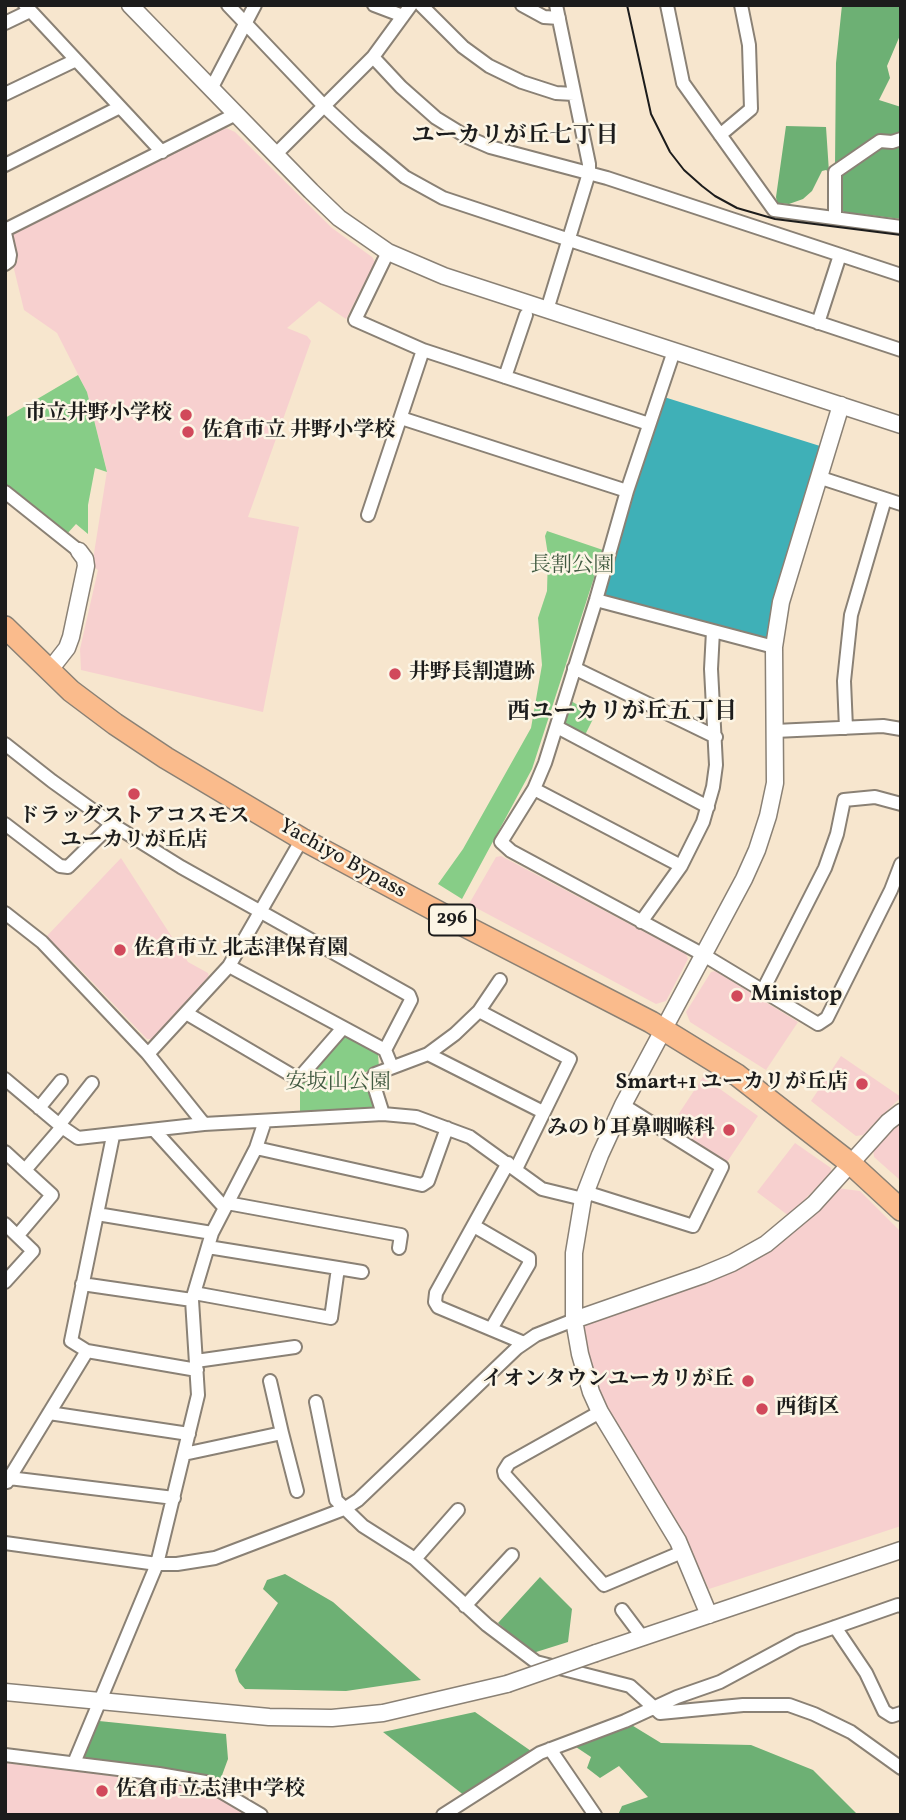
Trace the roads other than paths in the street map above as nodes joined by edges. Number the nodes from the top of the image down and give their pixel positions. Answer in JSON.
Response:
{"nodes":[{"id":1,"x":130,"y":5,"type":"edge"},
{"id":2,"x":228,"y":5,"type":"edge"},
{"id":3,"x":255,"y":5,"type":"edge"},
{"id":4,"x":374,"y":5,"type":"edge"},
{"id":5,"x":421,"y":5,"type":"edge"},
{"id":6,"x":522,"y":5,"type":"edge"},
{"id":7,"x":667,"y":5,"type":"edge"},
{"id":8,"x":741,"y":5,"type":"edge"},
{"id":9,"x":27,"y":8,"type":"edge"},
{"id":10,"x":407,"y":11,"type":"edge"},
{"id":11,"x":557,"y":12,"type":"edge"},
{"id":12,"x":5,"y":23,"type":"edge"},
{"id":13,"x":245,"y":24,"type":"junction"},
{"id":14,"x":373,"y":57,"type":"junction"},
{"id":15,"x":76,"y":60,"type":"junction"},
{"id":16,"x":211,"y":89,"type":"junction"},
{"id":17,"x":5,"y":94,"type":"edge"},
{"id":18,"x":574,"y":94,"type":"junction"},
{"id":19,"x":120,"y":107,"type":"junction"},
{"id":20,"x":325,"y":107,"type":"junction"},
{"id":21,"x":236,"y":114,"type":"junction"},
{"id":22,"x":720,"y":135,"type":"junction"},
{"id":23,"x":901,"y":139,"type":"edge"},
{"id":24,"x":162,"y":152,"type":"junction"},
{"id":25,"x":275,"y":155,"type":"junction"},
{"id":26,"x":5,"y":165,"type":"edge"},
{"id":27,"x":589,"y":173,"type":"junction"},
{"id":28,"x":835,"y":218,"type":"junction"},
{"id":29,"x":901,"y":227,"type":"edge"},
{"id":30,"x":5,"y":232,"type":"edge"},
{"id":31,"x":569,"y":240,"type":"junction"},
{"id":32,"x":388,"y":253,"type":"junction"},
{"id":33,"x":840,"y":255,"type":"junction"},
{"id":34,"x":5,"y":264,"type":"edge"},
{"id":35,"x":901,"y":275,"type":"edge"},
{"id":36,"x":547,"y":310,"type":"junction"},
{"id":37,"x":526,"y":315,"type":"dead end"},
{"id":38,"x":818,"y":323,"type":"junction"},
{"id":39,"x":423,"y":350,"type":"junction"},
{"id":40,"x":901,"y":350,"type":"edge"},
{"id":41,"x":674,"y":351,"type":"junction"},
{"id":42,"x":505,"y":377,"type":"junction"},
{"id":43,"x":841,"y":405,"type":"junction"},
{"id":44,"x":401,"y":418,"type":"junction"},
{"id":45,"x":649,"y":424,"type":"junction"},
{"id":46,"x":901,"y":425,"type":"edge"},
{"id":47,"x":818,"y":477,"type":"junction"},
{"id":48,"x":627,"y":491,"type":"junction"},
{"id":49,"x":5,"y":492,"type":"edge"},
{"id":50,"x":885,"y":499,"type":"junction"},
{"id":51,"x":901,"y":504,"type":"edge"},
{"id":52,"x":368,"y":515,"type":"dead end"},
{"id":53,"x":79,"y":551,"type":"joint"},
{"id":54,"x":596,"y":600,"type":"junction"},
{"id":55,"x":5,"y":627,"type":"edge"},
{"id":56,"x":713,"y":631,"type":"junction"},
{"id":57,"x":774,"y":647,"type":"junction"},
{"id":58,"x":574,"y":668,"type":"junction"},
{"id":59,"x":49,"y":671,"type":"junction"},
{"id":60,"x":557,"y":727,"type":"junction"},
{"id":61,"x":846,"y":728,"type":"junction"},
{"id":62,"x":901,"y":729,"type":"edge"},
{"id":63,"x":775,"y":731,"type":"junction"},
{"id":64,"x":716,"y":737,"type":"junction"},
{"id":65,"x":5,"y":744,"type":"edge"},
{"id":66,"x":534,"y":789,"type":"junction"},
{"id":67,"x":901,"y":804,"type":"edge"},
{"id":68,"x":708,"y":807,"type":"junction"},
{"id":69,"x":5,"y":824,"type":"edge"},
{"id":70,"x":112,"y":824,"type":"junction"},
{"id":71,"x":302,"y":839,"type":"junction"},
{"id":72,"x":901,"y":864,"type":"edge"},
{"id":73,"x":681,"y":866,"type":"junction"},
{"id":74,"x":261,"y":911,"type":"junction"},
{"id":75,"x":5,"y":913,"type":"edge"},
{"id":76,"x":641,"y":922,"type":"junction"},
{"id":77,"x":702,"y":954,"type":"junction"},
{"id":78,"x":229,"y":966,"type":"junction"},
{"id":79,"x":499,"y":979,"type":"dead end"},
{"id":80,"x":763,"y":990,"type":"junction"},
{"id":81,"x":479,"y":1011,"type":"junction"},
{"id":82,"x":186,"y":1013,"type":"junction"},
{"id":83,"x":342,"y":1028,"type":"junction"},
{"id":84,"x":664,"y":1030,"type":"junction"},
{"id":85,"x":385,"y":1050,"type":"junction"},
{"id":86,"x":148,"y":1054,"type":"junction"},
{"id":87,"x":428,"y":1054,"type":"junction"},
{"id":88,"x":392,"y":1068,"type":"junction"},
{"id":89,"x":5,"y":1079,"type":"edge"},
{"id":90,"x":61,"y":1081,"type":"dead end"},
{"id":91,"x":92,"y":1083,"type":"dead end"},
{"id":92,"x":623,"y":1105,"type":"junction"},
{"id":93,"x":39,"y":1108,"type":"junction"},
{"id":94,"x":543,"y":1112,"type":"junction"},
{"id":95,"x":901,"y":1112,"type":"edge"},
{"id":96,"x":383,"y":1114,"type":"junction"},
{"id":97,"x":265,"y":1121,"type":"junction"},
{"id":98,"x":204,"y":1124,"type":"junction"},
{"id":99,"x":60,"y":1126,"type":"junction"},
{"id":100,"x":447,"y":1129,"type":"junction"},
{"id":101,"x":155,"y":1131,"type":"junction"},
{"id":102,"x":113,"y":1136,"type":"junction"},
{"id":103,"x":256,"y":1148,"type":"junction"},
{"id":104,"x":5,"y":1152,"type":"edge"},
{"id":105,"x":850,"y":1163,"type":"junction"},
{"id":106,"x":512,"y":1166,"type":"junction"},
{"id":107,"x":25,"y":1170,"type":"junction"},
{"id":108,"x":584,"y":1196,"type":"junction"},
{"id":109,"x":226,"y":1205,"type":"junction"},
{"id":110,"x":901,"y":1210,"type":"edge"},
{"id":111,"x":97,"y":1214,"type":"junction"},
{"id":112,"x":5,"y":1224,"type":"edge"},
{"id":113,"x":474,"y":1226,"type":"junction"},
{"id":114,"x":212,"y":1233,"type":"junction"},
{"id":115,"x":18,"y":1235,"type":"junction"},
{"id":116,"x":208,"y":1247,"type":"junction"},
{"id":117,"x":399,"y":1248,"type":"dead end"},
{"id":118,"x":338,"y":1268,"type":"junction"},
{"id":119,"x":362,"y":1272,"type":"dead end"},
{"id":120,"x":5,"y":1282,"type":"edge"},
{"id":121,"x":82,"y":1284,"type":"junction"},
{"id":122,"x":193,"y":1297,"type":"junction"},
{"id":123,"x":574,"y":1320,"type":"junction"},
{"id":124,"x":491,"y":1329,"type":"junction"},
{"id":125,"x":524,"y":1343,"type":"junction"},
{"id":126,"x":295,"y":1347,"type":"dead end"},
{"id":127,"x":87,"y":1351,"type":"junction"},
{"id":128,"x":196,"y":1365,"type":"junction"},
{"id":129,"x":270,"y":1381,"type":"dead end"},
{"id":130,"x":316,"y":1402,"type":"dead end"},
{"id":131,"x":600,"y":1412,"type":"junction"},
{"id":132,"x":49,"y":1413,"type":"junction"},
{"id":133,"x":282,"y":1433,"type":"junction"},
{"id":134,"x":189,"y":1434,"type":"junction"},
{"id":135,"x":184,"y":1454,"type":"junction"},
{"id":136,"x":7,"y":1481,"type":"edge"},
{"id":137,"x":297,"y":1491,"type":"dead end"},
{"id":138,"x":174,"y":1498,"type":"junction"},
{"id":139,"x":344,"y":1509,"type":"junction"},
{"id":140,"x":458,"y":1510,"type":"dead end"},
{"id":141,"x":5,"y":1543,"type":"edge"},
{"id":142,"x":901,"y":1550,"type":"edge"},
{"id":143,"x":682,"y":1552,"type":"junction"},
{"id":144,"x":512,"y":1555,"type":"dead end"},
{"id":145,"x":415,"y":1559,"type":"junction"},
{"id":146,"x":157,"y":1564,"type":"junction"},
{"id":147,"x":465,"y":1606,"type":"junction"},
{"id":148,"x":901,"y":1606,"type":"edge"},
{"id":149,"x":621,"y":1609,"type":"dead end"},
{"id":150,"x":709,"y":1615,"type":"junction"},
{"id":151,"x":835,"y":1627,"type":"junction"},
{"id":152,"x":643,"y":1637,"type":"junction"},
{"id":153,"x":5,"y":1692,"type":"edge"},
{"id":154,"x":100,"y":1701,"type":"junction"},
{"id":155,"x":653,"y":1706,"type":"junction"},
{"id":156,"x":901,"y":1713,"type":"edge"},
{"id":157,"x":550,"y":1749,"type":"junction"},
{"id":158,"x":5,"y":1755,"type":"edge"},
{"id":159,"x":74,"y":1763,"type":"junction"},
{"id":160,"x":901,"y":1768,"type":"edge"},
{"id":161,"x":446,"y":1814,"type":"edge"},
{"id":162,"x":261,"y":1815,"type":"edge"},
{"id":163,"x":595,"y":1815,"type":"edge"}],
"edges":[{"from":1,"to":16,"type":"street"},
{"from":2,"to":13,"type":"street"},
{"from":3,"to":13,"type":"street"},
{"from":4,"to":10,"type":"street"},
{"from":5,"to":18,"type":"street"},
{"from":6,"to":11,"type":"street"},
{"from":7,"to":22,"type":"street"},
{"from":8,"to":22,"type":"street"},
{"from":9,"to":12,"type":"street"},
{"from":9,"to":15,"type":"street"},
{"from":10,"to":14,"type":"street"},
{"from":11,"to":18,"type":"street"},
{"from":13,"to":16,"type":"street"},
{"from":13,"to":20,"type":"street"},
{"from":14,"to":20,"type":"street"},
{"from":14,"to":27,"type":"street"},
{"from":15,"to":17,"type":"street"},
{"from":15,"to":19,"type":"street"},
{"from":16,"to":21,"type":"street"},
{"from":18,"to":27,"type":"street"},
{"from":19,"to":24,"type":"street"},
{"from":19,"to":26,"type":"street"},
{"from":20,"to":25,"type":"street"},
{"from":20,"to":31,"type":"street"},
{"from":21,"to":24,"type":"street"},
{"from":21,"to":25,"type":"street"},
{"from":22,"to":28,"type":"street"},
{"from":23,"to":28,"type":"street"},
{"from":24,"to":30,"type":"street"},
{"from":25,"to":32,"type":"street"},
{"from":27,"to":31,"type":"street"},
{"from":27,"to":33,"type":"street"},
{"from":28,"to":29,"type":"street"},
{"from":30,"to":34,"type":"street"},
{"from":31,"to":36,"type":"street"},
{"from":31,"to":38,"type":"street"},
{"from":32,"to":36,"type":"street"},
{"from":32,"to":39,"type":"street"},
{"from":33,"to":35,"type":"street"},
{"from":33,"to":38,"type":"street"},
{"from":36,"to":41,"type":"street"},
{"from":37,"to":42,"type":"street"},
{"from":38,"to":40,"type":"street"},
{"from":39,"to":42,"type":"street"},
{"from":39,"to":44,"type":"street"},
{"from":41,"to":43,"type":"street"},
{"from":41,"to":45,"type":"street"},
{"from":42,"to":45,"type":"street"},
{"from":43,"to":46,"type":"street"},
{"from":43,"to":47,"type":"street"},
{"from":44,"to":48,"type":"street"},
{"from":44,"to":52,"type":"street"},
{"from":45,"to":48,"type":"street"},
{"from":47,"to":50,"type":"street"},
{"from":47,"to":57,"type":"street"},
{"from":48,"to":54,"type":"street"},
{"from":49,"to":53,"type":"street"},
{"from":50,"to":51,"type":"street"},
{"from":50,"to":61,"type":"street"},
{"from":53,"to":59,"type":"street"},
{"from":54,"to":56,"type":"street"},
{"from":54,"to":58,"type":"street"},
{"from":55,"to":59,"type":"highway","name":"Yachiyo Bypass","number":"296"},
{"from":56,"to":57,"type":"street"},
{"from":56,"to":64,"type":"street"},
{"from":57,"to":63,"type":"street"},
{"from":58,"to":60,"type":"street"},
{"from":58,"to":64,"type":"street"},
{"from":59,"to":71,"type":"highway","name":"Yachiyo Bypass","number":"296"},
{"from":60,"to":66,"type":"street"},
{"from":60,"to":68,"type":"street"},
{"from":61,"to":62,"type":"street"},
{"from":61,"to":63,"type":"street"},
{"from":63,"to":77,"type":"street"},
{"from":64,"to":68,"type":"street"},
{"from":65,"to":70,"type":"street"},
{"from":66,"to":73,"type":"street"},
{"from":66,"to":76,"type":"street"},
{"from":67,"to":80,"type":"street"},
{"from":68,"to":73,"type":"street"},
{"from":69,"to":70,"type":"street"},
{"from":70,"to":74,"type":"street"},
{"from":71,"to":74,"type":"street"},
{"from":71,"to":84,"type":"highway","name":"Yachiyo Bypass","number":"296"},
{"from":72,"to":80,"type":"street"},
{"from":73,"to":76,"type":"street"},
{"from":74,"to":78,"type":"street"},
{"from":74,"to":85,"type":"street"},
{"from":75,"to":86,"type":"street"},
{"from":76,"to":77,"type":"street"},
{"from":77,"to":80,"type":"street"},
{"from":77,"to":84,"type":"street"},
{"from":78,"to":82,"type":"street"},
{"from":78,"to":83,"type":"street"},
{"from":79,"to":81,"type":"street"},
{"from":81,"to":87,"type":"street"},
{"from":81,"to":94,"type":"street"},
{"from":82,"to":83,"type":"street"},
{"from":82,"to":86,"type":"street"},
{"from":83,"to":85,"type":"street"},
{"from":84,"to":92,"type":"street"},
{"from":84,"to":105,"type":"highway","name":"Yachiyo Bypass","number":"296"},
{"from":85,"to":88,"type":"street"},
{"from":86,"to":98,"type":"street"},
{"from":87,"to":88,"type":"street"},
{"from":87,"to":94,"type":"street"},
{"from":88,"to":96,"type":"street"},
{"from":89,"to":93,"type":"street"},
{"from":90,"to":93,"type":"street"},
{"from":91,"to":99,"type":"street"},
{"from":92,"to":108,"type":"street"},
{"from":92,"to":108,"type":"street"},
{"from":93,"to":99,"type":"street"},
{"from":94,"to":106,"type":"street"},
{"from":95,"to":105,"type":"street"},
{"from":96,"to":97,"type":"street"},
{"from":96,"to":100,"type":"street"},
{"from":97,"to":98,"type":"street"},
{"from":97,"to":103,"type":"street"},
{"from":98,"to":101,"type":"street"},
{"from":99,"to":102,"type":"street"},
{"from":99,"to":107,"type":"street"},
{"from":100,"to":103,"type":"street"},
{"from":100,"to":106,"type":"street"},
{"from":101,"to":102,"type":"street"},
{"from":101,"to":109,"type":"street"},
{"from":102,"to":111,"type":"street"},
{"from":103,"to":109,"type":"street"},
{"from":104,"to":107,"type":"street"},
{"from":105,"to":110,"type":"highway","name":"Yachiyo Bypass","number":"296"},
{"from":105,"to":123,"type":"street"},
{"from":106,"to":108,"type":"street"},
{"from":106,"to":113,"type":"street"},
{"from":107,"to":115,"type":"street"},
{"from":108,"to":123,"type":"street"},
{"from":109,"to":114,"type":"street"},
{"from":109,"to":117,"type":"street"},
{"from":111,"to":114,"type":"street"},
{"from":111,"to":121,"type":"street"},
{"from":112,"to":115,"type":"street"},
{"from":113,"to":124,"type":"street"},
{"from":113,"to":124,"type":"street"},
{"from":114,"to":116,"type":"street"},
{"from":115,"to":120,"type":"street"},
{"from":116,"to":118,"type":"street"},
{"from":116,"to":122,"type":"street"},
{"from":118,"to":119,"type":"street"},
{"from":118,"to":122,"type":"street"},
{"from":121,"to":122,"type":"street"},
{"from":121,"to":127,"type":"street"},
{"from":122,"to":128,"type":"street"},
{"from":123,"to":125,"type":"street"},
{"from":123,"to":131,"type":"street"},
{"from":124,"to":125,"type":"street"},
{"from":125,"to":139,"type":"street"},
{"from":126,"to":128,"type":"street"},
{"from":127,"to":128,"type":"street"},
{"from":127,"to":132,"type":"street"},
{"from":128,"to":134,"type":"street"},
{"from":129,"to":133,"type":"street"},
{"from":130,"to":139,"type":"street"},
{"from":131,"to":143,"type":"street"},
{"from":131,"to":143,"type":"street"},
{"from":132,"to":134,"type":"street"},
{"from":132,"to":136,"type":"street"},
{"from":133,"to":135,"type":"street"},
{"from":133,"to":137,"type":"street"},
{"from":134,"to":135,"type":"street"},
{"from":135,"to":138,"type":"street"},
{"from":136,"to":138,"type":"street"},
{"from":138,"to":146,"type":"street"},
{"from":139,"to":145,"type":"street"},
{"from":139,"to":146,"type":"street"},
{"from":140,"to":145,"type":"street"},
{"from":141,"to":146,"type":"street"},
{"from":142,"to":150,"type":"street"},
{"from":143,"to":150,"type":"street"},
{"from":144,"to":147,"type":"street"},
{"from":145,"to":147,"type":"street"},
{"from":146,"to":154,"type":"street"},
{"from":147,"to":155,"type":"street"},
{"from":148,"to":151,"type":"street"},
{"from":149,"to":152,"type":"street"},
{"from":150,"to":152,"type":"street"},
{"from":151,"to":155,"type":"street"},
{"from":151,"to":156,"type":"street"},
{"from":152,"to":154,"type":"street","bridge":true},
{"from":153,"to":154,"type":"street"},
{"from":154,"to":159,"type":"street"},
{"from":155,"to":157,"type":"street"},
{"from":155,"to":160,"type":"street"},
{"from":157,"to":161,"type":"street"},
{"from":157,"to":163,"type":"street"},
{"from":158,"to":159,"type":"street"},
{"from":159,"to":162,"type":"street"}]}
